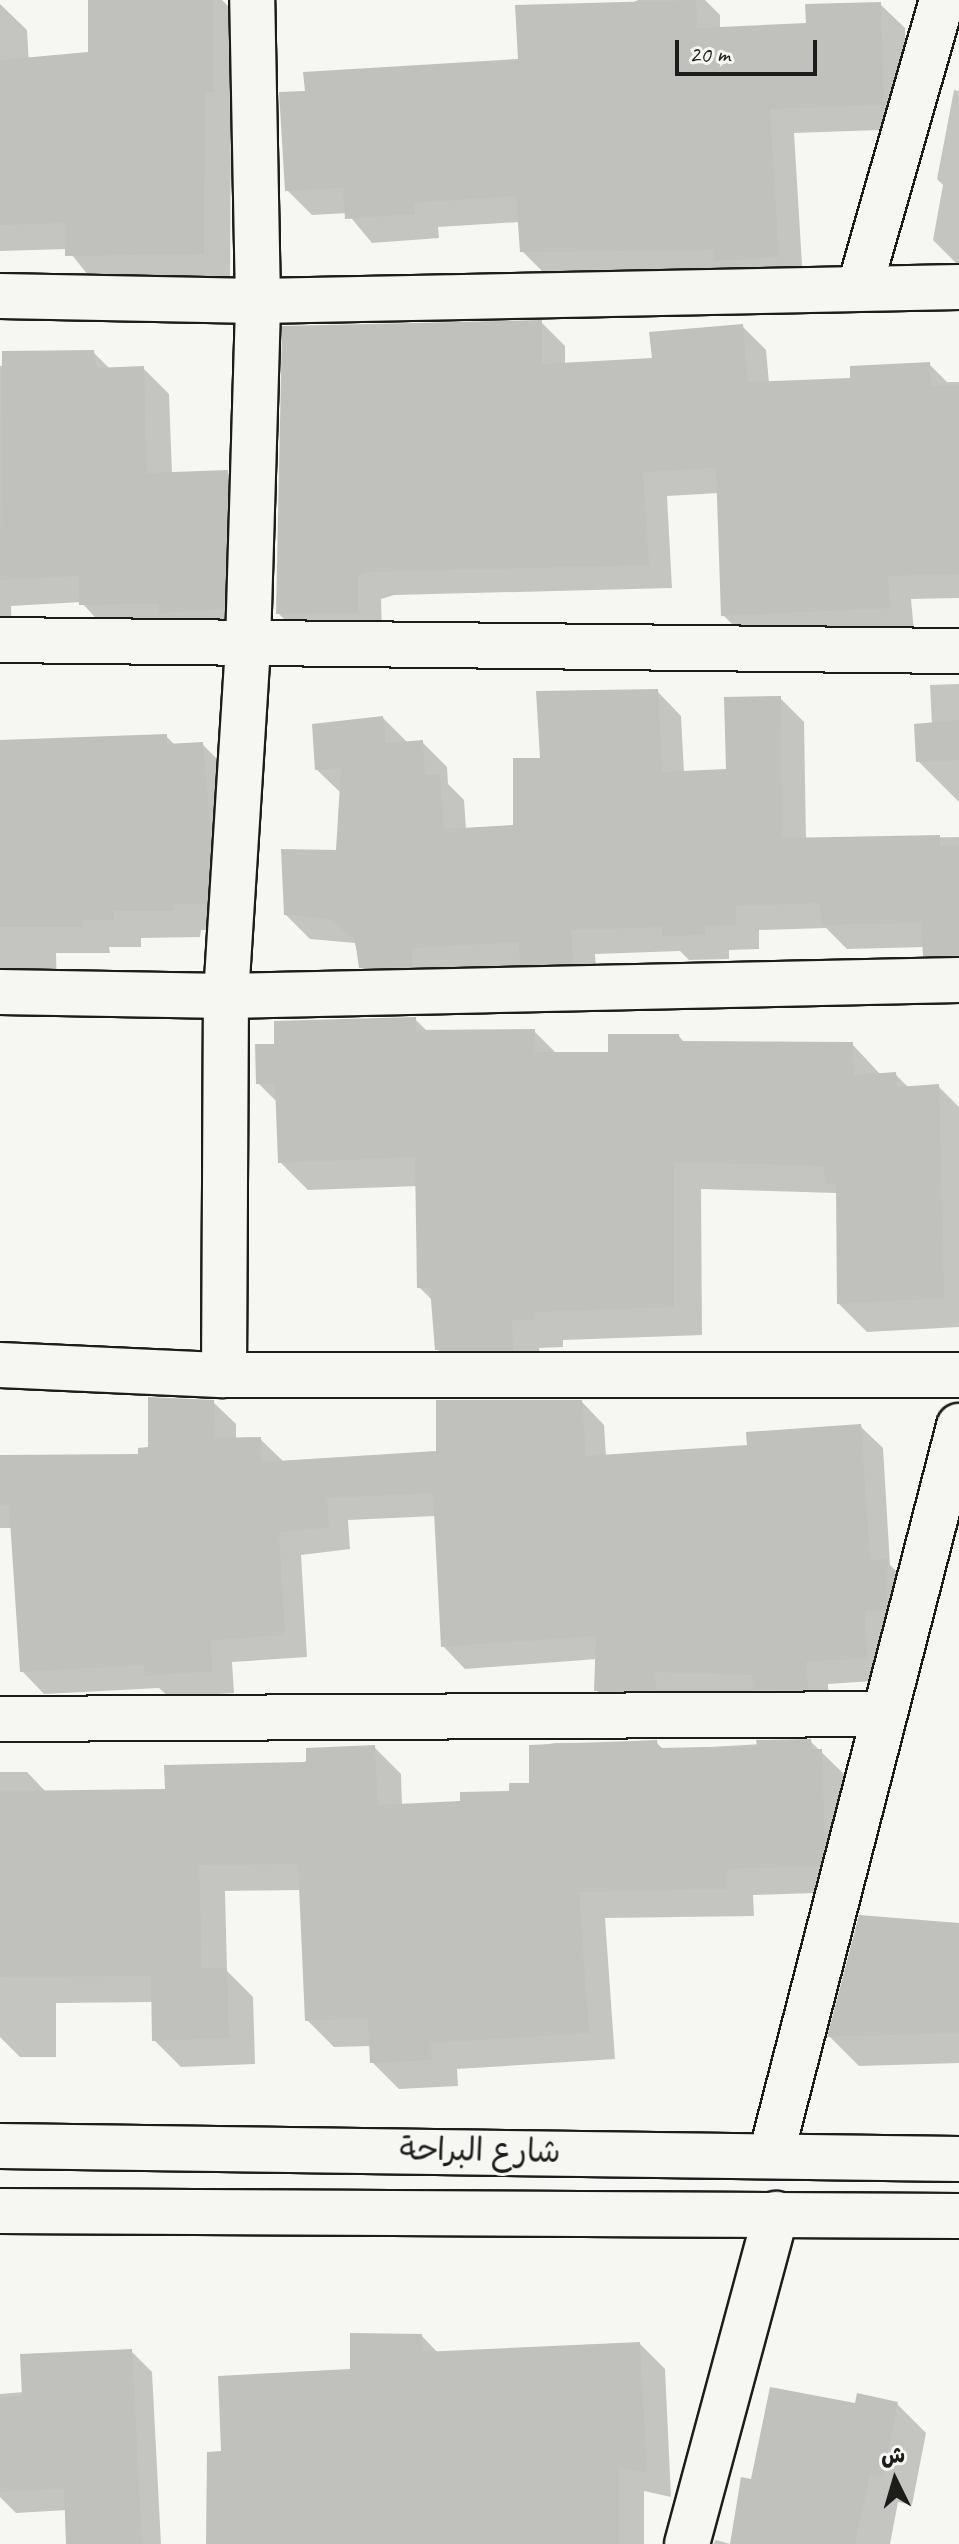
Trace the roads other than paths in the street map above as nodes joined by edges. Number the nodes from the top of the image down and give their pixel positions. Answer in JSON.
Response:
{"nodes":[{"id":1,"x":252,"y":0,"type":"edge"},
{"id":2,"x":942,"y":0,"type":"edge"},
{"id":3,"x":860,"y":286,"type":"junction"},
{"id":4,"x":959,"y":287,"type":"edge"},
{"id":5,"x":0,"y":296,"type":"edge"},
{"id":6,"x":258,"y":301,"type":"junction"},
{"id":7,"x":0,"y":640,"type":"edge"},
{"id":8,"x":248,"y":644,"type":"junction"},
{"id":9,"x":959,"y":651,"type":"edge"},
{"id":10,"x":959,"y":980,"type":"edge"},
{"id":11,"x":0,"y":992,"type":"edge"},
{"id":12,"x":226,"y":996,"type":"junction"},
{"id":13,"x":0,"y":1365,"type":"edge"},
{"id":14,"x":224,"y":1375,"type":"junction"},
{"id":15,"x":959,"y":1375,"type":"edge"},
{"id":16,"x":959,"y":1426,"type":"edge"},
{"id":17,"x":884,"y":1714,"type":"junction"},
{"id":18,"x":0,"y":1719,"type":"edge"},
{"id":19,"x":0,"y":2146,"type":"edge"},
{"id":20,"x":771,"y":2155,"type":"junction"},
{"id":21,"x":959,"y":2159,"type":"edge"},
{"id":22,"x":0,"y":2211,"type":"edge"},
{"id":23,"x":776,"y":2214,"type":"junction"},
{"id":24,"x":959,"y":2216,"type":"edge"},
{"id":25,"x":687,"y":2544,"type":"edge"}],
"edges":[{"from":1,"to":6,"type":"street"},
{"from":2,"to":3,"type":"street"},
{"from":3,"to":4,"type":"street"},
{"from":3,"to":6,"type":"street"},
{"from":5,"to":6,"type":"street"},
{"from":6,"to":8,"type":"street"},
{"from":7,"to":8,"type":"street"},
{"from":8,"to":9,"type":"street"},
{"from":8,"to":12,"type":"street"},
{"from":10,"to":12,"type":"street"},
{"from":11,"to":12,"type":"street"},
{"from":12,"to":14,"type":"street"},
{"from":13,"to":14,"type":"street"},
{"from":14,"to":15,"type":"street"},
{"from":16,"to":17,"type":"street"},
{"from":17,"to":18,"type":"street"},
{"from":17,"to":20,"type":"street"},
{"from":19,"to":20,"type":"street","name":"شارع البراحة"},
{"from":20,"to":21,"type":"street","name":"شارع البراحة"},
{"from":22,"to":23,"type":"street","name":"شارع البراحة"},
{"from":23,"to":24,"type":"street","name":"شارع البراحة"},
{"from":23,"to":25,"type":"street"}]}
